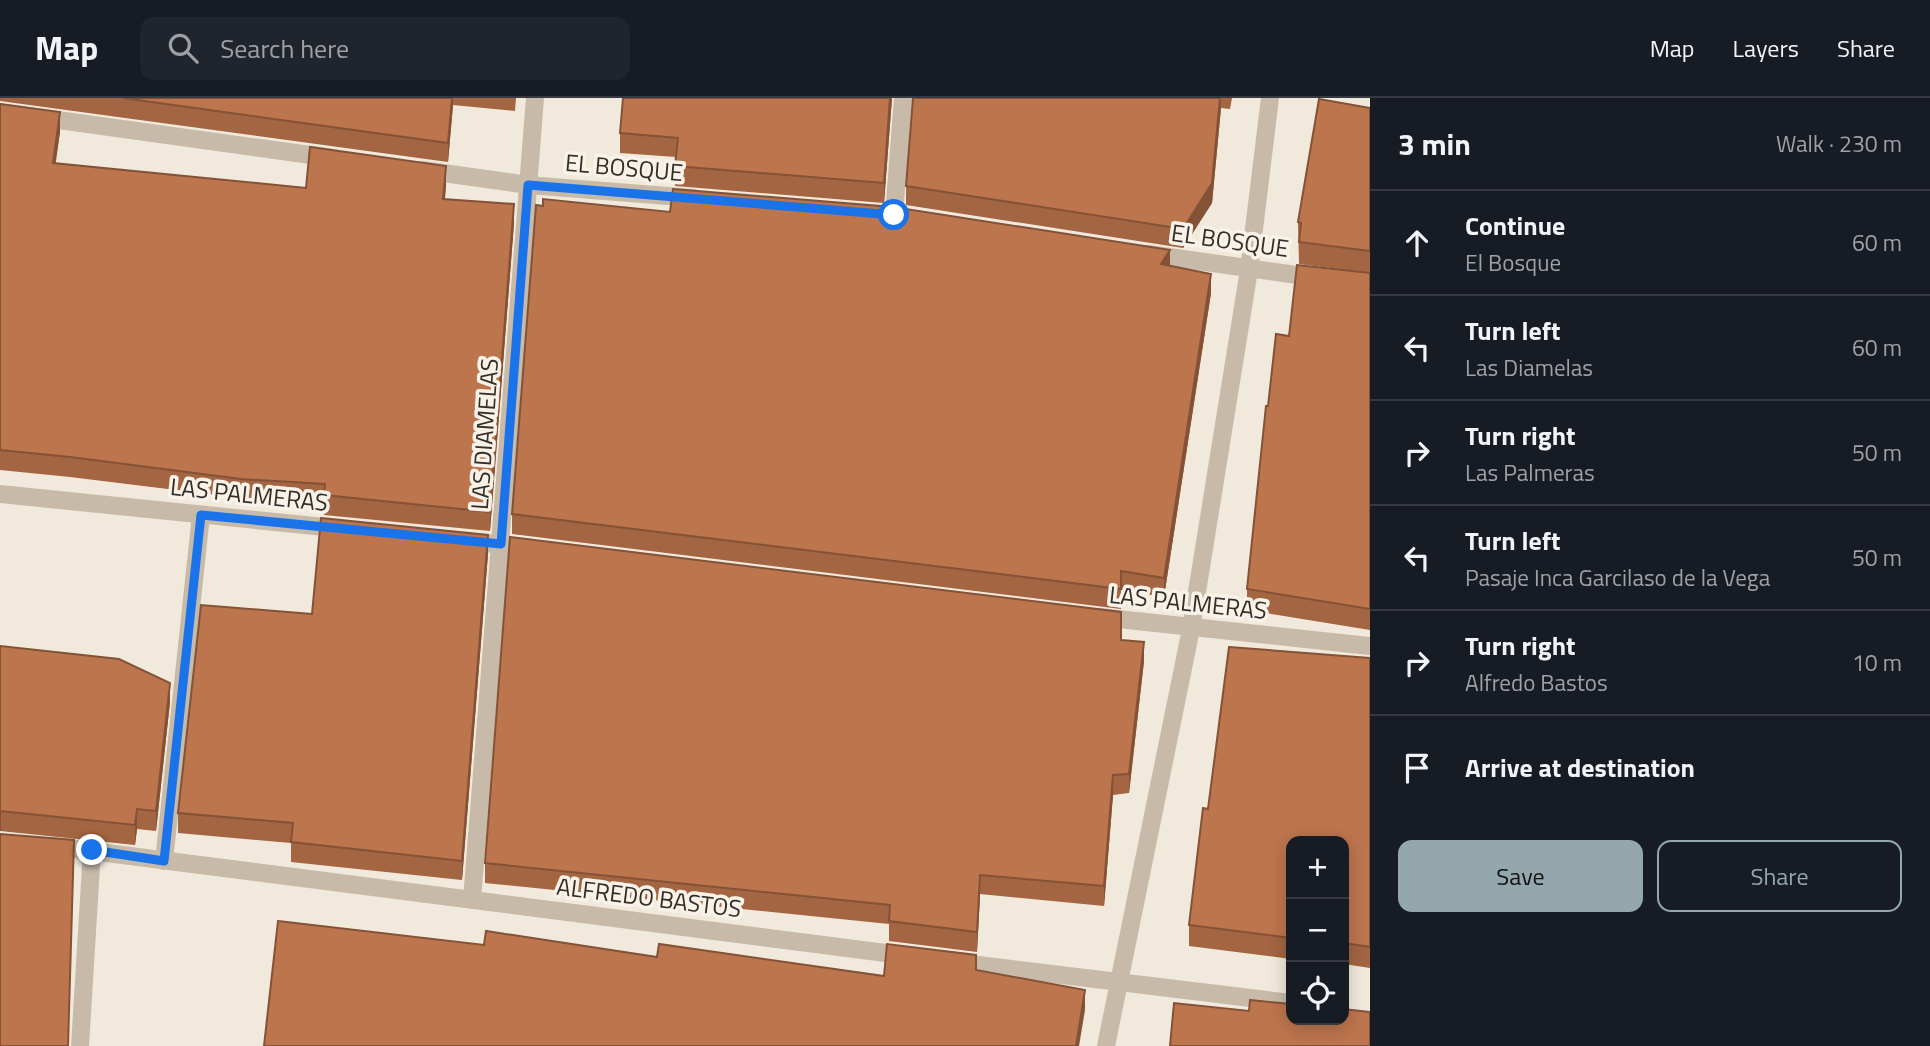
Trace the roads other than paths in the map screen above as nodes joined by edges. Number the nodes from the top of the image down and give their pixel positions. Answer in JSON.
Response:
{"nodes":[{"id":1,"x":535,"y":98,"type":"edge"},
{"id":2,"x":903,"y":98,"type":"edge"},
{"id":3,"x":1270,"y":98,"type":"edge"},
{"id":4,"x":0,"y":112,"type":"edge"},
{"id":5,"x":352,"y":160,"type":"edge"},
{"id":6,"x":406,"y":168,"type":"edge"},
{"id":7,"x":528,"y":185,"type":"junction"},
{"id":8,"x":704,"y":199,"type":"edge"},
{"id":9,"x":894,"y":215,"type":"edge"},
{"id":10,"x":1126,"y":251,"type":"edge"},
{"id":11,"x":1249,"y":270,"type":"junction"},
{"id":12,"x":1330,"y":279,"type":"edge"},
{"id":13,"x":0,"y":494,"type":"edge"},
{"id":14,"x":201,"y":515,"type":"junction"},
{"id":15,"x":364,"y":531,"type":"edge"},
{"id":16,"x":446,"y":539,"type":"edge"},
{"id":17,"x":501,"y":544,"type":"junction"},
{"id":18,"x":556,"y":551,"type":"edge"},
{"id":19,"x":1081,"y":615,"type":"edge"},
{"id":20,"x":1191,"y":629,"type":"junction"},
{"id":21,"x":1370,"y":646,"type":"edge"},
{"id":22,"x":39,"y":845,"type":"edge"},
{"id":23,"x":92,"y":850,"type":"junction"},
{"id":24,"x":164,"y":861,"type":"junction"},
{"id":25,"x":472,"y":900,"type":"junction"},
{"id":26,"x":1117,"y":983,"type":"junction"},
{"id":27,"x":1286,"y":1002,"type":"edge"},
{"id":28,"x":80,"y":1046,"type":"edge"},
{"id":29,"x":1106,"y":1046,"type":"edge"}],
"edges":[{"from":1,"to":7,"type":"street","name":"LAS DIAMELAS"},
{"from":2,"to":9,"type":"street"},
{"from":3,"to":11,"type":"street"},
{"from":4,"to":5,"type":"street"},
{"from":6,"to":7,"type":"street","name":"EL BOSQUE"},
{"from":7,"to":8,"type":"street","name":"EL BOSQUE"},
{"from":7,"to":17,"type":"street","name":"LAS DIAMELAS"},
{"from":10,"to":11,"type":"street","name":"EL BOSQUE"},
{"from":11,"to":12,"type":"street","name":"EL BOSQUE"},
{"from":11,"to":20,"type":"street"},
{"from":13,"to":14,"type":"street","name":"LAS PALMERAS"},
{"from":14,"to":15,"type":"street","name":"LAS PALMERAS"},
{"from":14,"to":24,"type":"street"},
{"from":16,"to":17,"type":"street"},
{"from":17,"to":18,"type":"street"},
{"from":17,"to":25,"type":"street","name":"LAS DIAMELAS"},
{"from":19,"to":20,"type":"street","name":"LAS PALMERAS"},
{"from":20,"to":21,"type":"street","name":"LAS PALMERAS"},
{"from":20,"to":26,"type":"street"},
{"from":22,"to":23,"type":"street","name":"ALFREDO BASTOS"},
{"from":23,"to":24,"type":"street","name":"ALFREDO BASTOS"},
{"from":23,"to":28,"type":"street"},
{"from":24,"to":25,"type":"street","name":"ALFREDO BASTOS"},
{"from":25,"to":26,"type":"street","name":"ALFREDO BASTOS"},
{"from":26,"to":27,"type":"street","name":"ALFREDO BASTOS"},
{"from":26,"to":29,"type":"street"}]}
